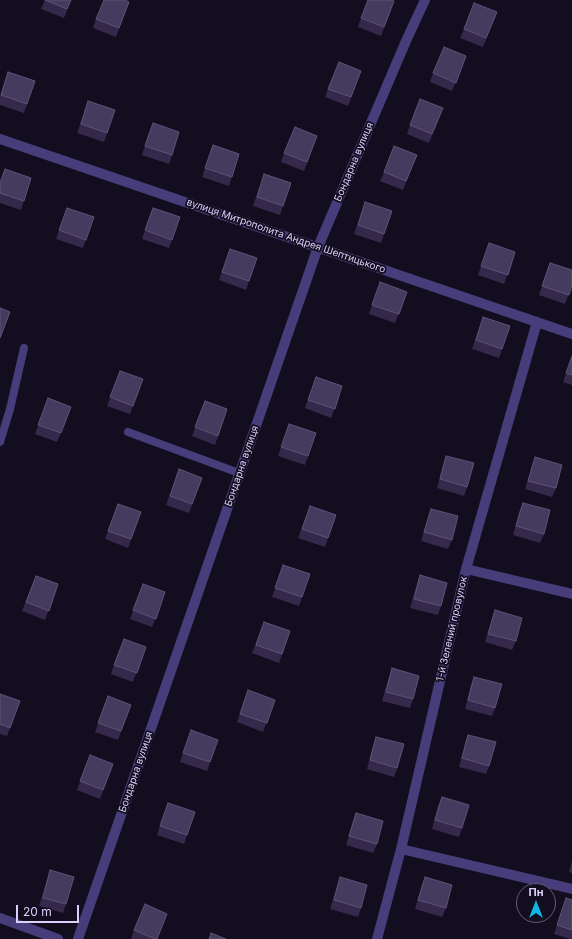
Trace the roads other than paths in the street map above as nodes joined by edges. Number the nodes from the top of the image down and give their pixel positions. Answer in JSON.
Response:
{"nodes":[{"id":1,"x":425,"y":0,"type":"edge"},
{"id":2,"x":0,"y":139,"type":"edge"},
{"id":3,"x":318,"y":247,"type":"junction"},
{"id":4,"x":537,"y":322,"type":"junction"},
{"id":5,"x":572,"y":334,"type":"edge"},
{"id":6,"x":24,"y":348,"type":"dead end"},
{"id":7,"x":128,"y":432,"type":"dead end"},
{"id":8,"x":0,"y":442,"type":"edge"},
{"id":9,"x":239,"y":473,"type":"junction"},
{"id":10,"x":466,"y":569,"type":"junction"},
{"id":11,"x":572,"y":594,"type":"edge"},
{"id":12,"x":401,"y":849,"type":"junction"},
{"id":13,"x":572,"y":889,"type":"edge"},
{"id":14,"x":0,"y":918,"type":"edge"},
{"id":15,"x":58,"y":939,"type":"edge"},
{"id":16,"x":78,"y":939,"type":"edge"},
{"id":17,"x":377,"y":939,"type":"edge"}],
"edges":[{"from":1,"to":3,"type":"street","name":"Бондарна вулиця"},
{"from":2,"to":3,"type":"street","name":"вулиця Митрополита Андрея Шептицького"},
{"from":3,"to":4,"type":"street","name":"вулиця Митрополита Андрея Шептицького"},
{"from":3,"to":9,"type":"street","name":"Бондарна вулиця"},
{"from":4,"to":5,"type":"street","name":"вулиця Митрополита Андрея Шептицького"},
{"from":4,"to":10,"type":"street","name":"1-й Зелений провулок"},
{"from":6,"to":8,"type":"lane"},
{"from":7,"to":9,"type":"lane"},
{"from":9,"to":16,"type":"street","name":"Бондарна вулиця"},
{"from":10,"to":11,"type":"street"},
{"from":10,"to":12,"type":"street","name":"1-й Зелений провулок"},
{"from":12,"to":13,"type":"street"},
{"from":12,"to":17,"type":"street","name":"1-й Зелений провулок"},
{"from":14,"to":15,"type":"street"}]}
